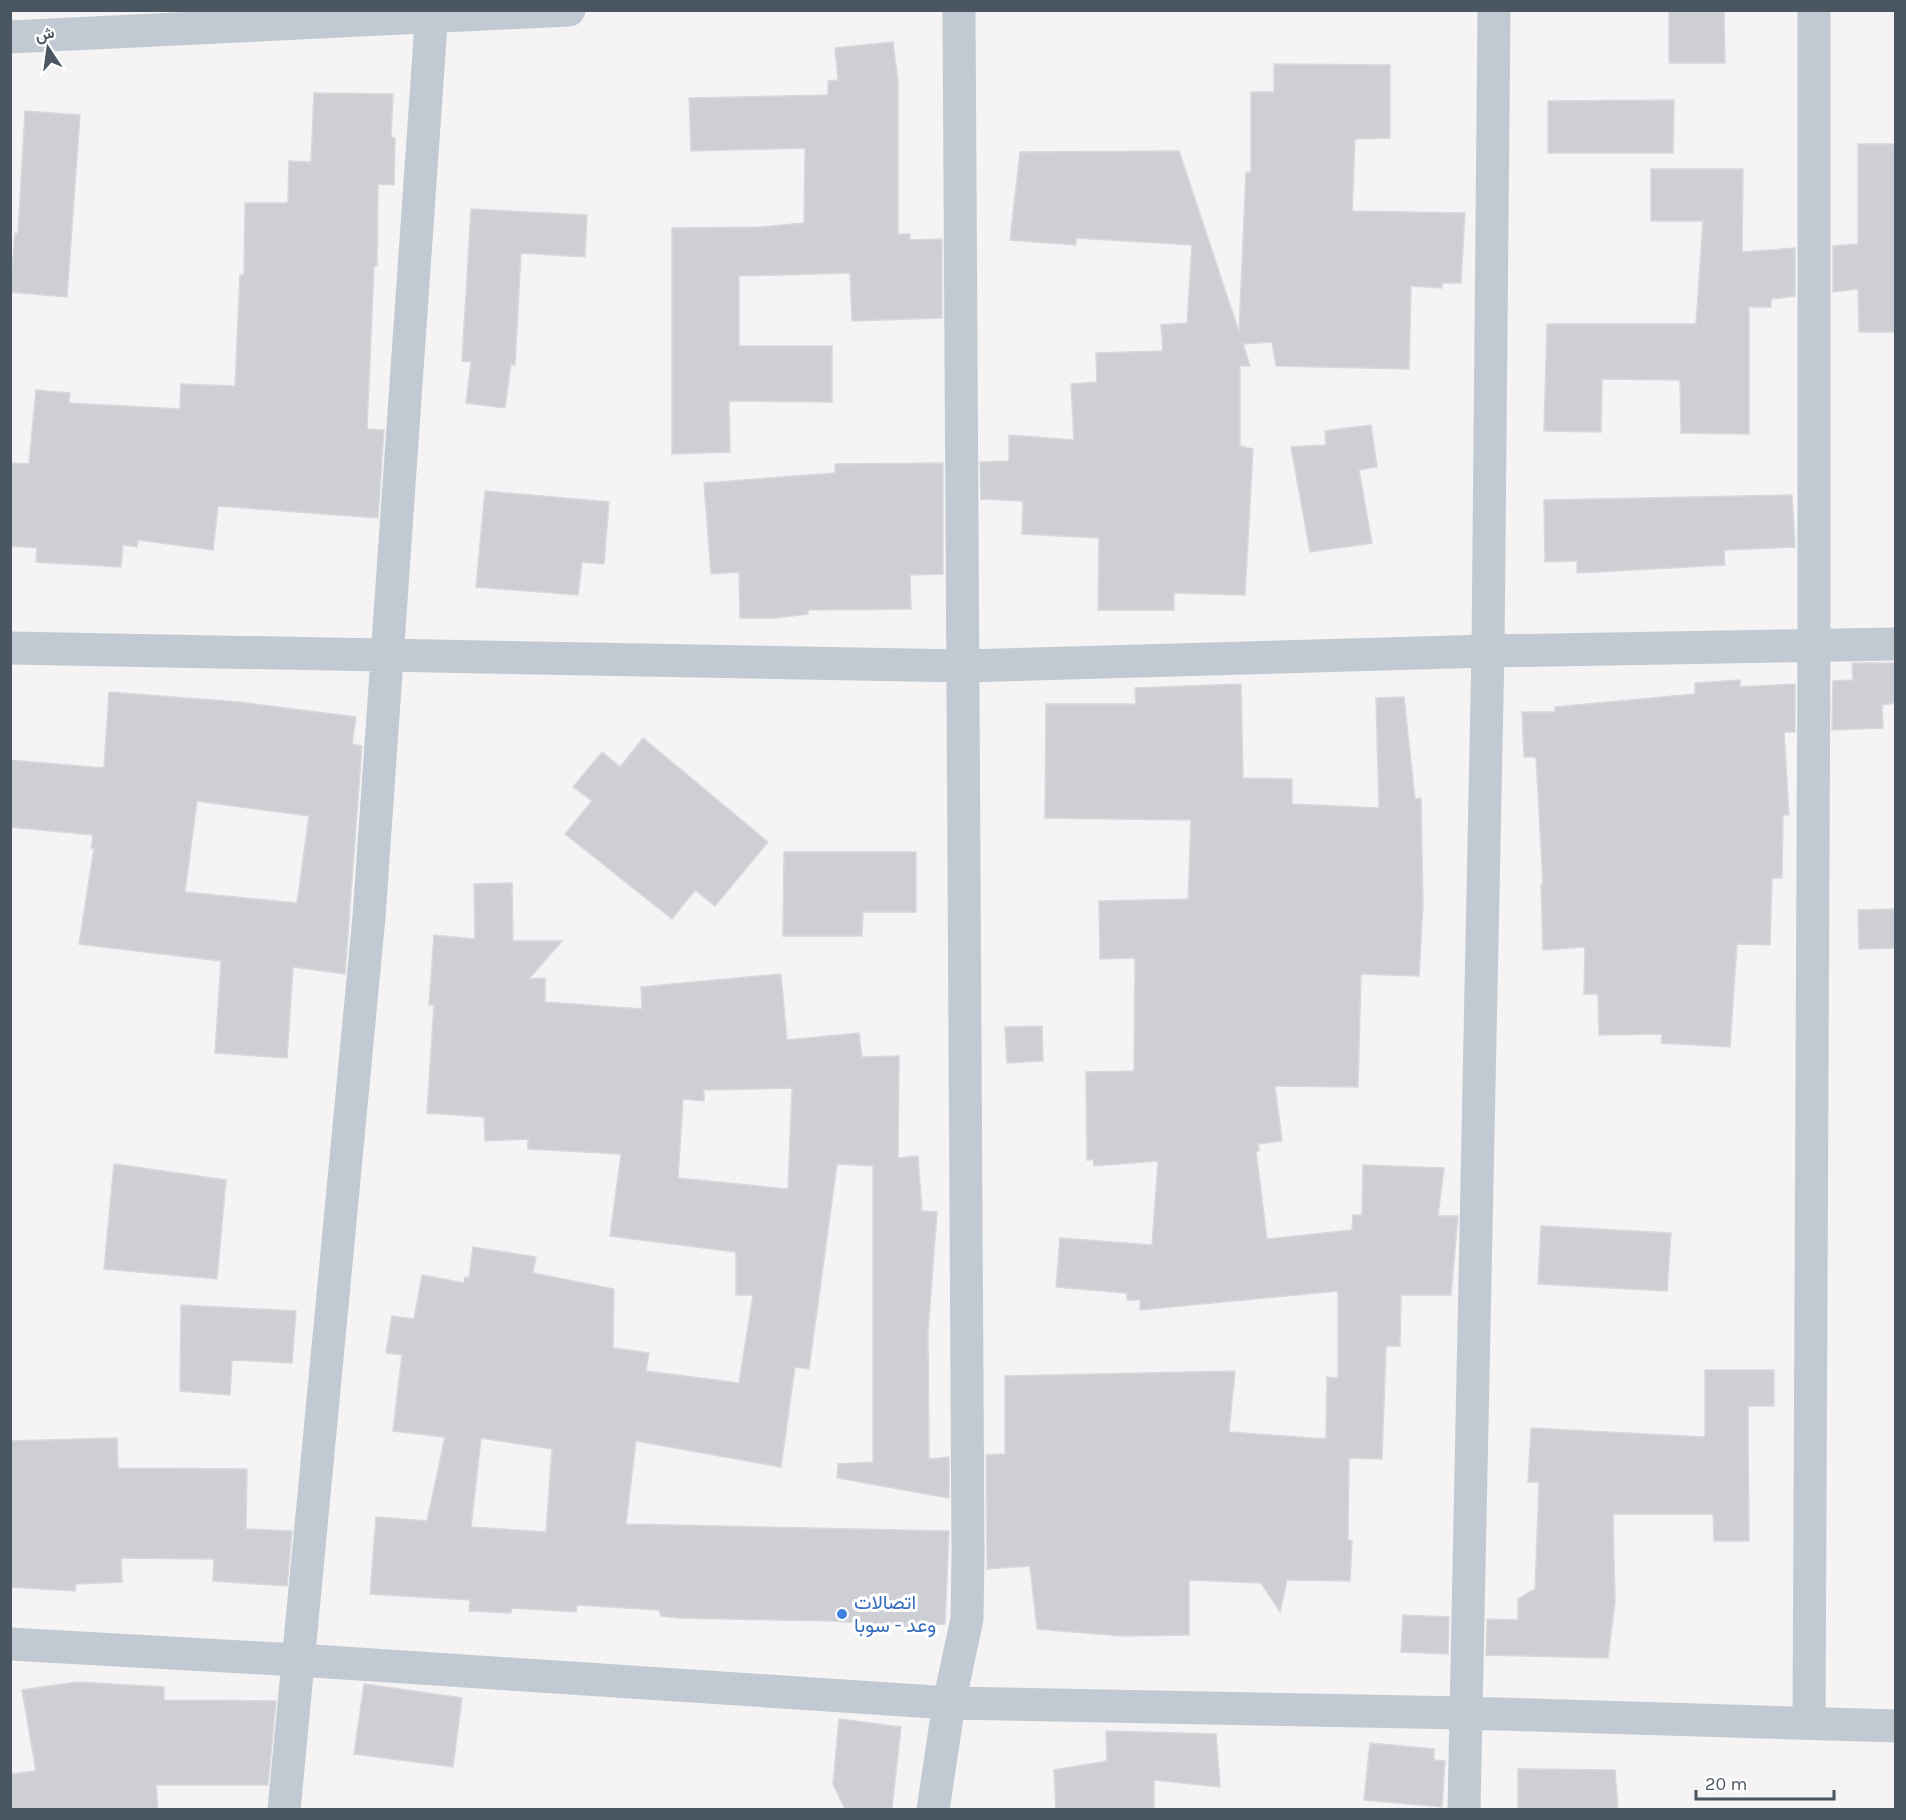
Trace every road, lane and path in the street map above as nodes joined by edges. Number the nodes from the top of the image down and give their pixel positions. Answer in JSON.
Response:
{"nodes":[{"id":1,"x":569,"y":10,"type":"edge"},
{"id":2,"x":959,"y":10,"type":"edge"},
{"id":3,"x":1494,"y":10,"type":"edge"},
{"id":4,"x":1814,"y":10,"type":"edge"},
{"id":5,"x":431,"y":14,"type":"edge"},
{"id":6,"x":291,"y":18,"type":"edge"},
{"id":7,"x":10,"y":38,"type":"edge"},
{"id":8,"x":1896,"y":644,"type":"edge"},
{"id":9,"x":1815,"y":645,"type":"junction"},
{"id":10,"x":10,"y":648,"type":"edge"},
{"id":11,"x":1488,"y":651,"type":"junction"},
{"id":12,"x":388,"y":655,"type":"junction"},
{"id":13,"x":964,"y":666,"type":"junction"},
{"id":14,"x":10,"y":1644,"type":"edge"},
{"id":15,"x":298,"y":1659,"type":"junction"},
{"id":16,"x":949,"y":1703,"type":"junction"},
{"id":17,"x":1464,"y":1713,"type":"junction"},
{"id":18,"x":1809,"y":1724,"type":"junction"},
{"id":19,"x":1896,"y":1726,"type":"edge"},
{"id":20,"x":284,"y":1809,"type":"edge"},
{"id":21,"x":933,"y":1809,"type":"edge"},
{"id":22,"x":1464,"y":1809,"type":"edge"}],
"edges":[{"from":1,"to":5,"type":"street"},
{"from":2,"to":13,"type":"street"},
{"from":3,"to":11,"type":"street"},
{"from":4,"to":9,"type":"street"},
{"from":5,"to":6,"type":"street"},
{"from":5,"to":12,"type":"street"},
{"from":6,"to":7,"type":"street"},
{"from":8,"to":9,"type":"street"},
{"from":9,"to":11,"type":"street"},
{"from":9,"to":18,"type":"street"},
{"from":10,"to":12,"type":"street"},
{"from":11,"to":13,"type":"street"},
{"from":11,"to":17,"type":"street"},
{"from":12,"to":13,"type":"street"},
{"from":12,"to":15,"type":"street"},
{"from":13,"to":16,"type":"street"},
{"from":14,"to":15,"type":"street"},
{"from":15,"to":16,"type":"street"},
{"from":15,"to":20,"type":"street"},
{"from":16,"to":17,"type":"street"},
{"from":16,"to":21,"type":"street"},
{"from":17,"to":18,"type":"street"},
{"from":17,"to":22,"type":"street"},
{"from":18,"to":19,"type":"street"}]}
